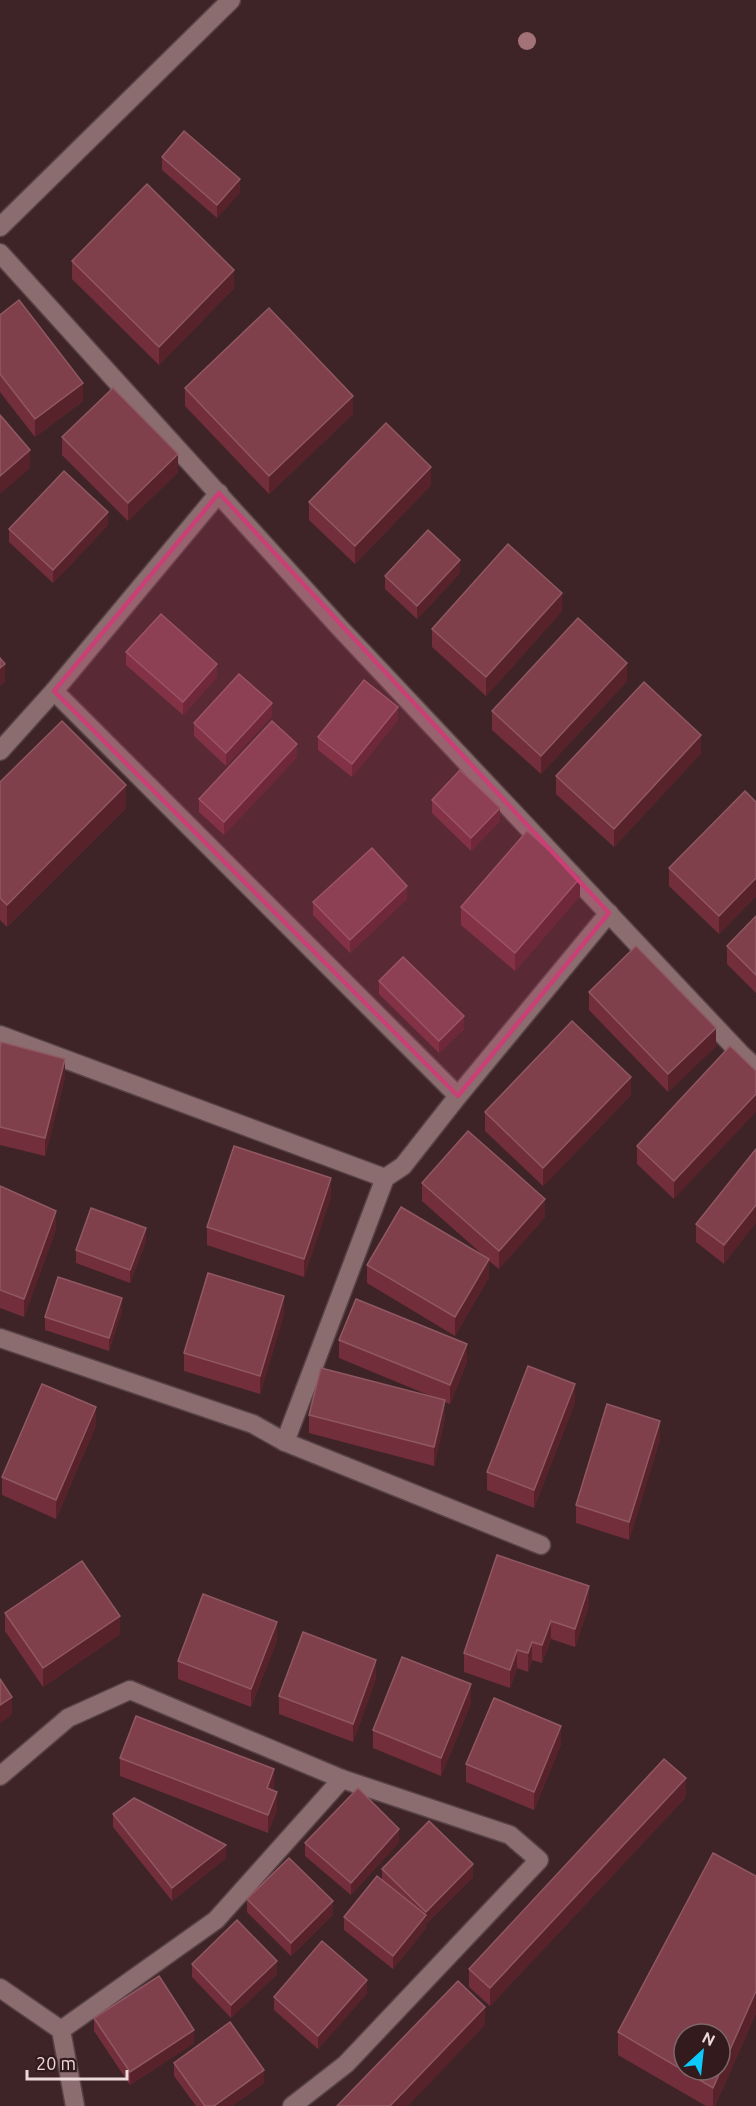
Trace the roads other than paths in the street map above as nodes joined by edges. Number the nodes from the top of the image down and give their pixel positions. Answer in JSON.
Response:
{"nodes":[{"id":1,"x":231,"y":0,"type":"edge"},
{"id":2,"x":0,"y":227,"type":"edge"},
{"id":3,"x":0,"y":253,"type":"edge"},
{"id":4,"x":219,"y":493,"type":"junction"},
{"id":5,"x":54,"y":692,"type":"junction"},
{"id":6,"x":0,"y":751,"type":"edge"},
{"id":7,"x":609,"y":913,"type":"junction"},
{"id":8,"x":0,"y":1035,"type":"edge"},
{"id":9,"x":756,"y":1068,"type":"edge"},
{"id":10,"x":458,"y":1096,"type":"junction"},
{"id":11,"x":385,"y":1178,"type":"junction"},
{"id":12,"x":0,"y":1338,"type":"edge"},
{"id":13,"x":285,"y":1442,"type":"junction"},
{"id":14,"x":541,"y":1545,"type":"dead end"},
{"id":15,"x":0,"y":1776,"type":"edge"},
{"id":16,"x":342,"y":1779,"type":"junction"},
{"id":17,"x":0,"y":1988,"type":"edge"},
{"id":18,"x":61,"y":2030,"type":"junction"},
{"id":19,"x":75,"y":2106,"type":"edge"},
{"id":20,"x":292,"y":2106,"type":"edge"}],
"edges":[{"from":1,"to":2,"type":"street"},
{"from":3,"to":4,"type":"street"},
{"from":4,"to":5,"type":"street"},
{"from":4,"to":7,"type":"street"},
{"from":5,"to":6,"type":"street"},
{"from":5,"to":10,"type":"street"},
{"from":7,"to":9,"type":"street"},
{"from":7,"to":10,"type":"street"},
{"from":8,"to":11,"type":"street"},
{"from":10,"to":11,"type":"street"},
{"from":11,"to":13,"type":"street"},
{"from":12,"to":13,"type":"street"},
{"from":13,"to":14,"type":"street"},
{"from":15,"to":16,"type":"street"},
{"from":16,"to":18,"type":"street"},
{"from":16,"to":20,"type":"street"},
{"from":17,"to":18,"type":"street"},
{"from":18,"to":19,"type":"street"}]}
